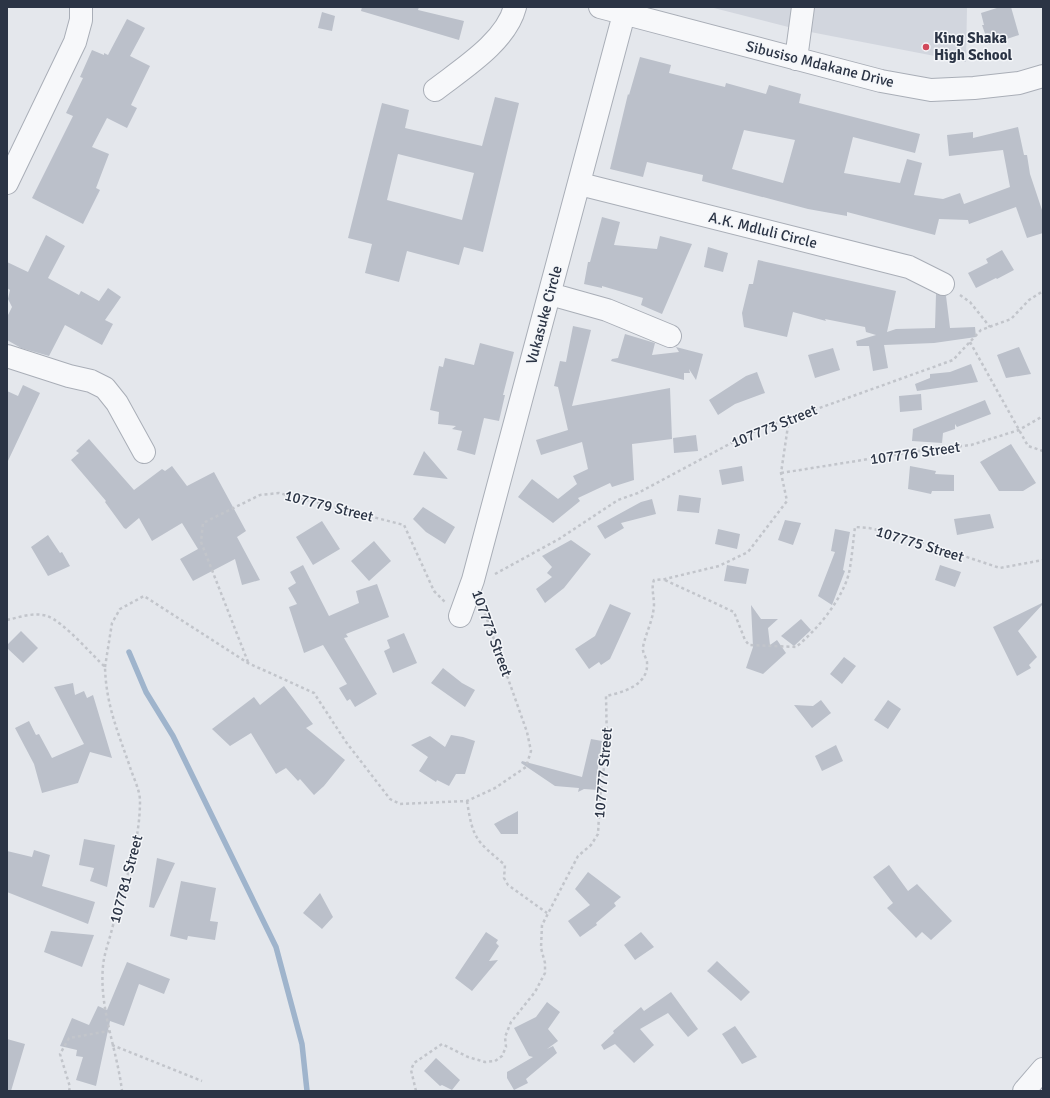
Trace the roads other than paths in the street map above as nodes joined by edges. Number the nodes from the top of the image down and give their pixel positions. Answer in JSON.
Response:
{"nodes":[{"id":1,"x":81,"y":7,"type":"edge"},
{"id":2,"x":515,"y":7,"type":"edge"},
{"id":3,"x":600,"y":7,"type":"edge"},
{"id":4,"x":803,"y":7,"type":"edge"},
{"id":5,"x":624,"y":14,"type":"junction"},
{"id":6,"x":796,"y":59,"type":"junction"},
{"id":7,"x":1043,"y":76,"type":"edge"},
{"id":8,"x":435,"y":90,"type":"dead end"},
{"id":9,"x":7,"y":183,"type":"edge"},
{"id":10,"x":580,"y":184,"type":"junction"},
{"id":11,"x":943,"y":284,"type":"road end"},
{"id":12,"x":550,"y":294,"type":"junction"},
{"id":13,"x":670,"y":336,"type":"dead end"},
{"id":14,"x":7,"y":356,"type":"edge"},
{"id":15,"x":144,"y":452,"type":"dead end"},
{"id":16,"x":460,"y":616,"type":"road end"},
{"id":17,"x":1043,"y":1069,"type":"edge"},
{"id":18,"x":1024,"y":1091,"type":"edge"}],
"edges":[{"from":1,"to":9,"type":"street"},
{"from":2,"to":8,"type":"street"},
{"from":3,"to":5,"type":"street","name":"Sibusiso Mdakane Drive"},
{"from":4,"to":6,"type":"street"},
{"from":5,"to":6,"type":"street","name":"Sibusiso Mdakane Drive"},
{"from":5,"to":10,"type":"street","name":"Vukasuke Circle"},
{"from":6,"to":7,"type":"street","name":"Sibusiso Mdakane Drive"},
{"from":10,"to":11,"type":"street","name":"A.K. Mdluli Circle"},
{"from":10,"to":12,"type":"street","name":"Vukasuke Circle"},
{"from":12,"to":13,"type":"street"},
{"from":12,"to":16,"type":"street","name":"Vukasuke Circle"},
{"from":14,"to":15,"type":"street"},
{"from":17,"to":18,"type":"street"}]}
